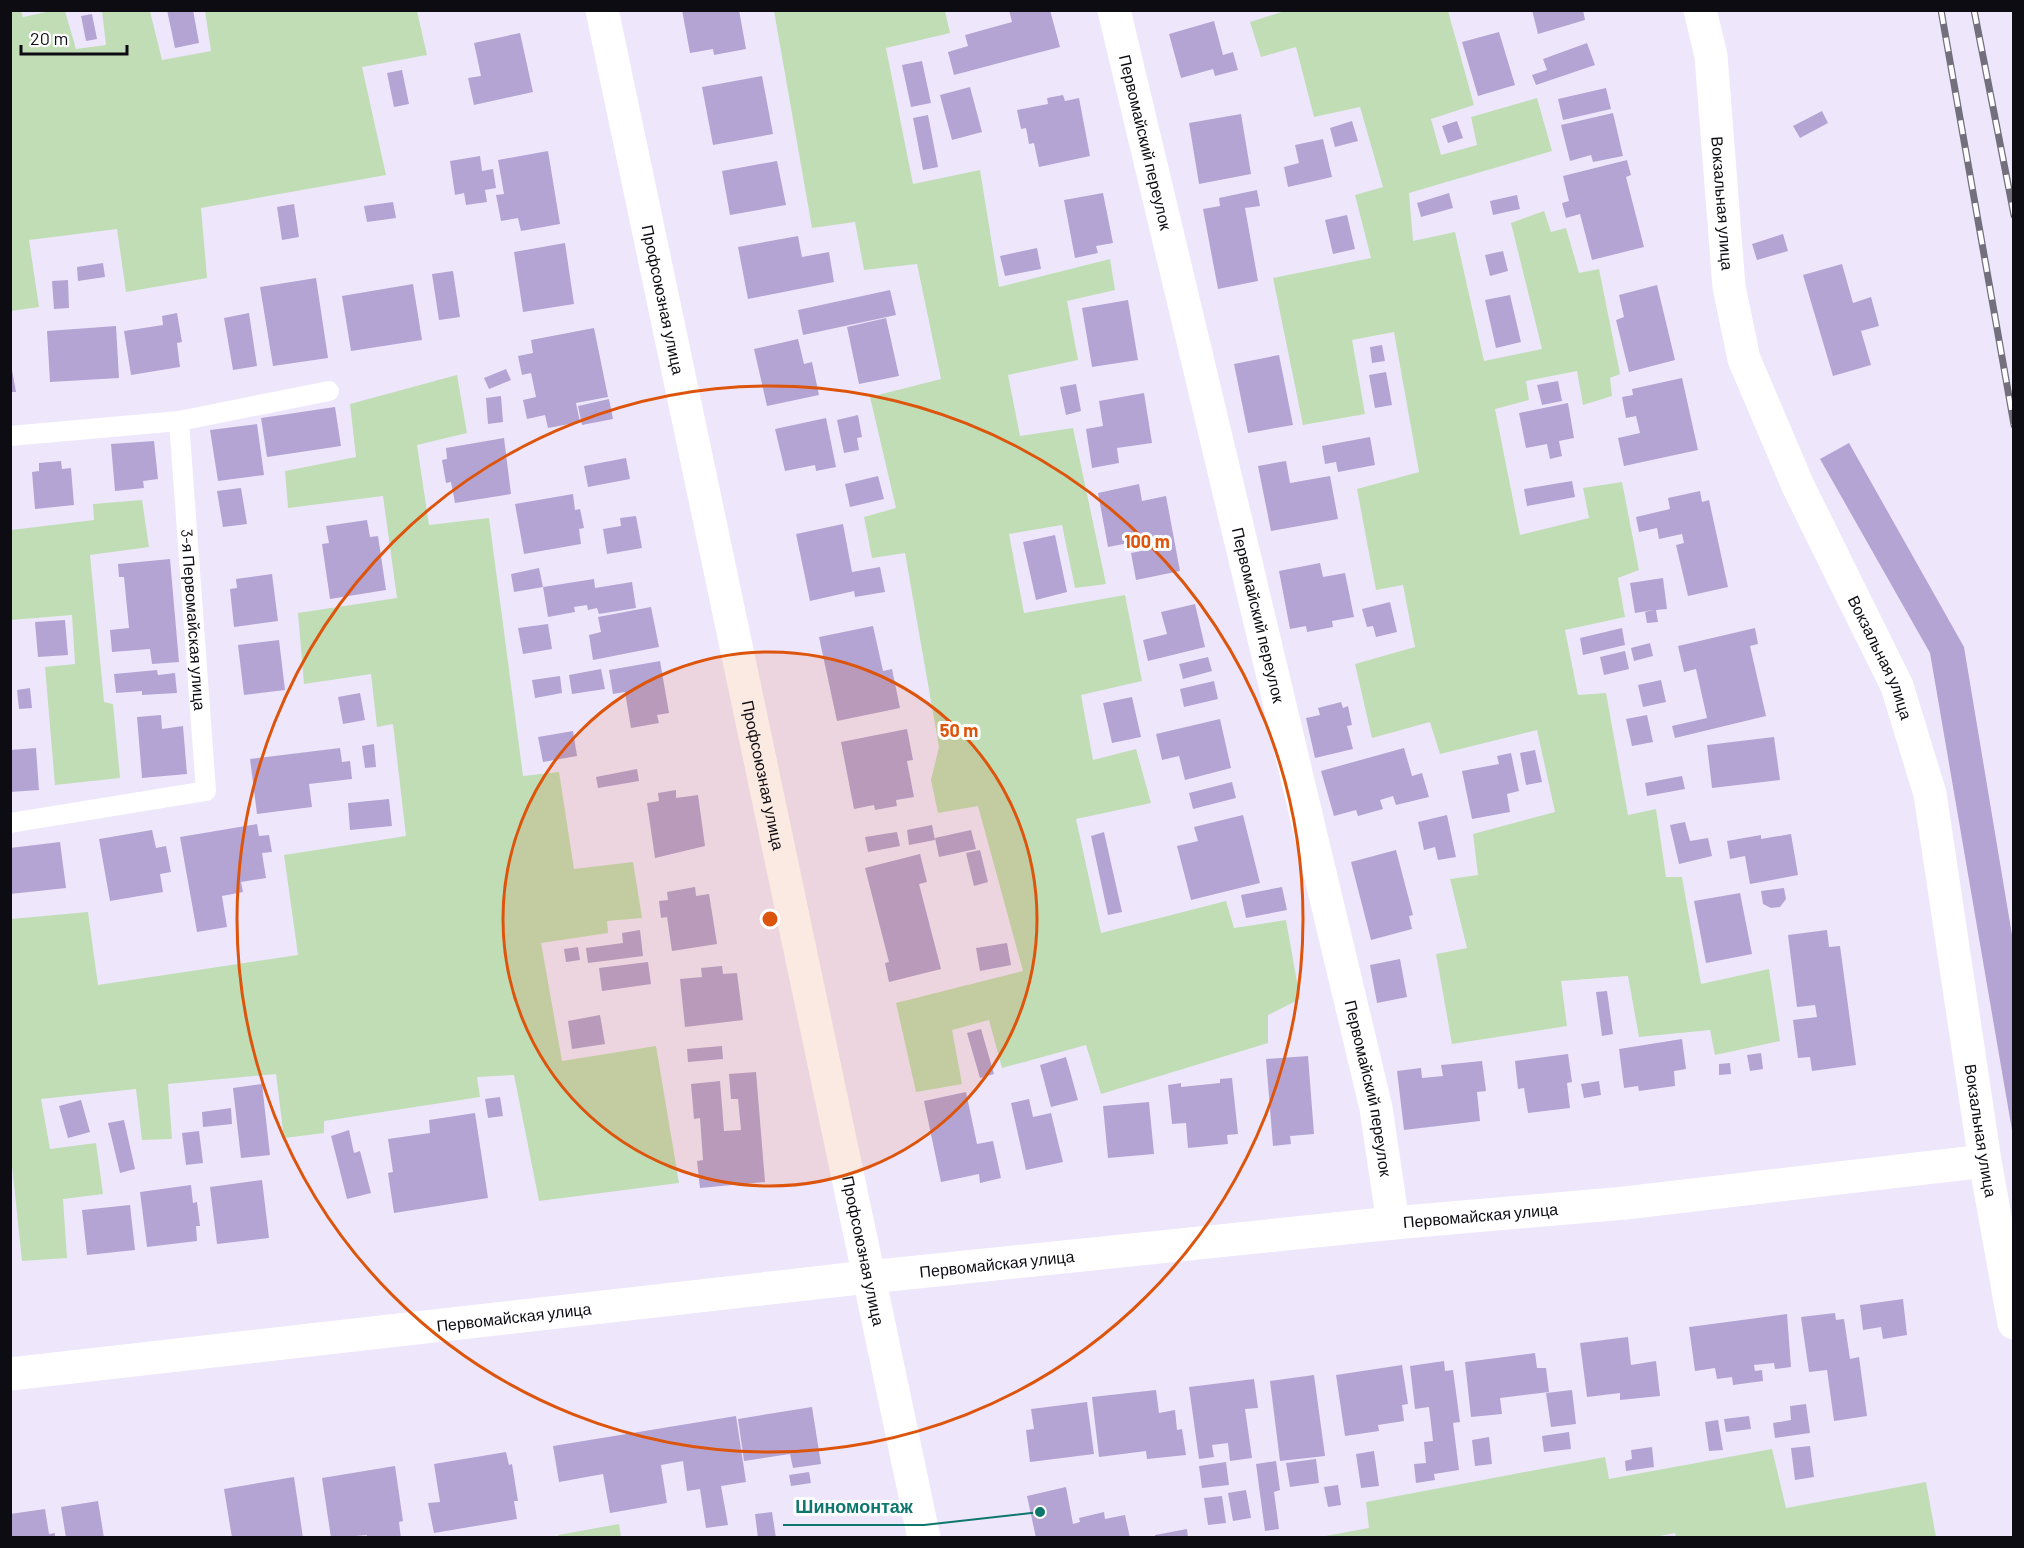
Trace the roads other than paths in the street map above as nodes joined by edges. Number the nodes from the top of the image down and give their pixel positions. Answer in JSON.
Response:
{"nodes":[{"id":1,"x":602,"y":10,"type":"edge"},
{"id":2,"x":1114,"y":10,"type":"edge"},
{"id":3,"x":1701,"y":10,"type":"edge"},
{"id":4,"x":329,"y":391,"type":"dead end"},
{"id":5,"x":179,"y":421,"type":"junction"},
{"id":6,"x":10,"y":436,"type":"edge"},
{"id":7,"x":10,"y":823,"type":"edge"},
{"id":8,"x":1985,"y":1161,"type":"junction"},
{"id":9,"x":1393,"y":1223,"type":"junction"},
{"id":10,"x":868,"y":1277,"type":"junction"},
{"id":11,"x":2013,"y":1323,"type":"edge"},
{"id":12,"x":10,"y":1374,"type":"edge"},
{"id":13,"x":924,"y":1538,"type":"edge"}],
"edges":[{"from":1,"to":10,"type":"street","name":"Профсоюзная улица"},
{"from":2,"to":9,"type":"street","name":"Первомайский переулок"},
{"from":3,"to":8,"type":"street","name":"Вокзальная улица"},
{"from":4,"to":5,"type":"lane"},
{"from":5,"to":6,"type":"lane"},
{"from":5,"to":7,"type":"lane","name":"3-я Первомайская улица"},
{"from":8,"to":9,"type":"street","name":"Первомайская улица"},
{"from":8,"to":11,"type":"street","name":"Вокзальная улица"},
{"from":9,"to":10,"type":"street","name":"Первомайская улица"},
{"from":10,"to":12,"type":"street","name":"Первомайская улица"},
{"from":10,"to":13,"type":"street","name":"Профсоюзная улица"}]}
